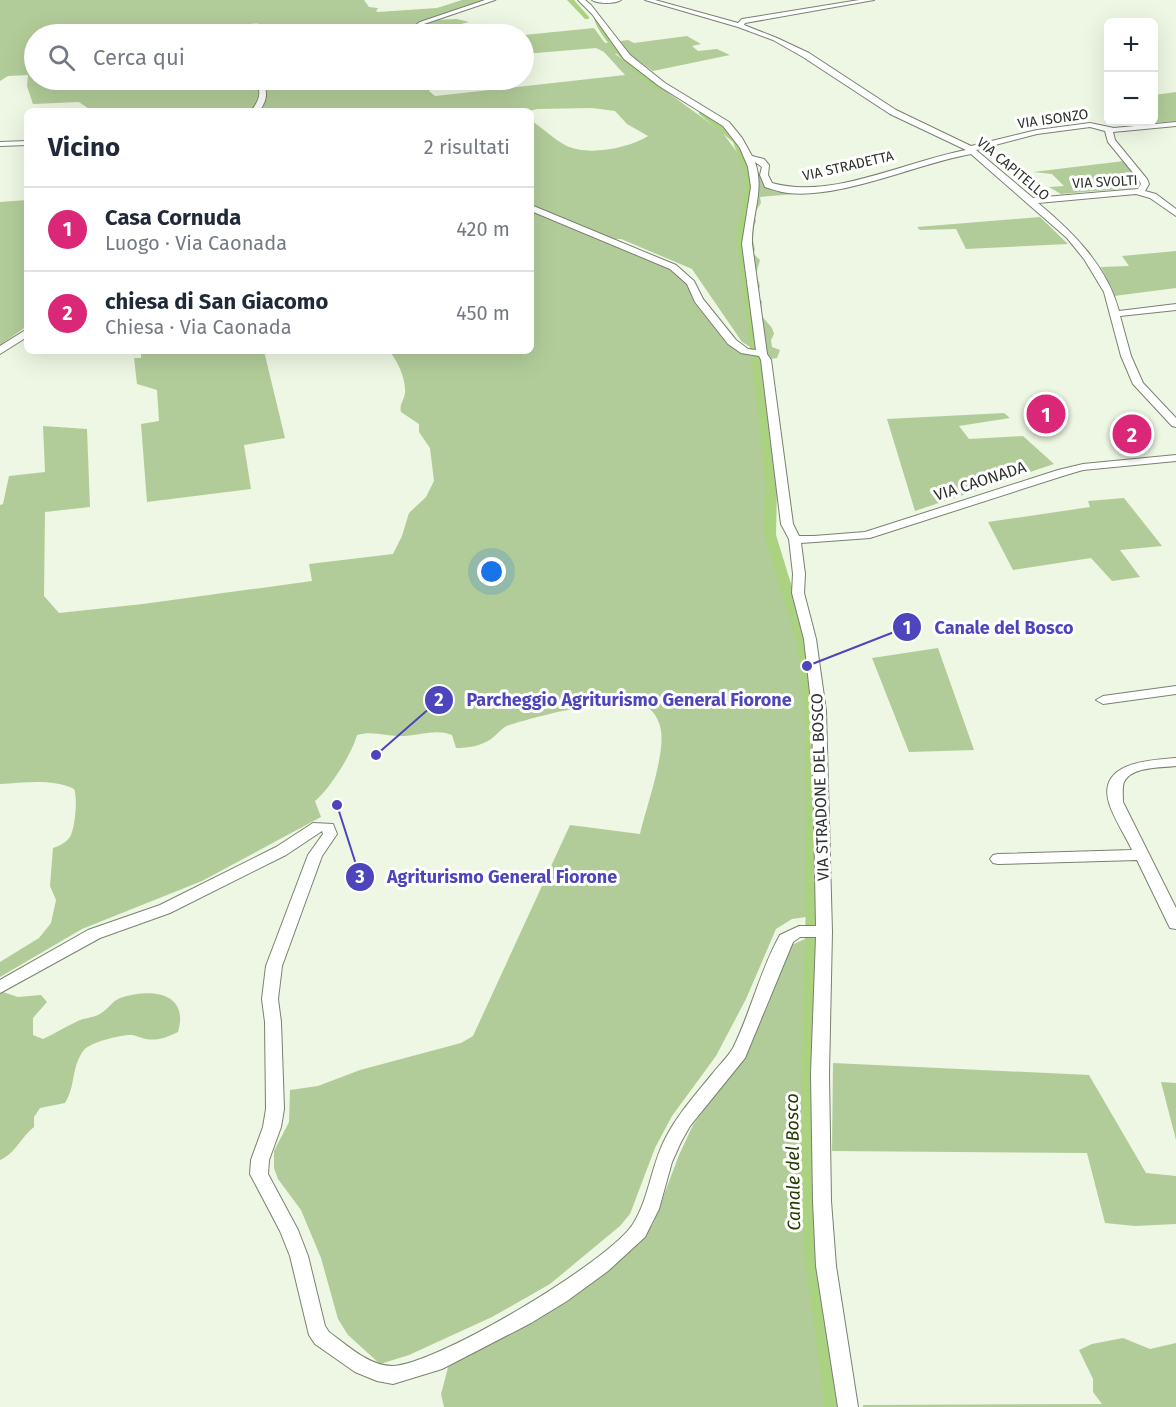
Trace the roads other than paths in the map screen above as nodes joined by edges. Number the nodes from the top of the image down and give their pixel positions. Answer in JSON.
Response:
{"nodes":[{"id":1,"x":492,"y":0,"type":"edge"},
{"id":2,"x":582,"y":0,"type":"edge"},
{"id":3,"x":595,"y":0,"type":"edge"},
{"id":4,"x":618,"y":0,"type":"edge"},
{"id":5,"x":648,"y":0,"type":"edge"},
{"id":6,"x":871,"y":0,"type":"edge"},
{"id":7,"x":422,"y":24,"type":"edge"},
{"id":8,"x":740,"y":26,"type":"junction"},
{"id":9,"x":262,"y":90,"type":"edge"},
{"id":10,"x":257,"y":108,"type":"edge"},
{"id":11,"x":1176,"y":124,"type":"edge"},
{"id":12,"x":1109,"y":130,"type":"junction"},
{"id":13,"x":24,"y":143,"type":"edge"},
{"id":14,"x":0,"y":144,"type":"edge"},
{"id":15,"x":971,"y":150,"type":"junction"},
{"id":16,"x":748,"y":158,"type":"junction"},
{"id":17,"x":1140,"y":192,"type":"junction"},
{"id":18,"x":1030,"y":201,"type":"junction"},
{"id":19,"x":534,"y":209,"type":"edge"},
{"id":20,"x":1176,"y":213,"type":"edge"},
{"id":21,"x":1176,"y":307,"type":"edge"},
{"id":22,"x":1116,"y":314,"type":"junction"},
{"id":23,"x":24,"y":334,"type":"edge"},
{"id":24,"x":0,"y":351,"type":"edge"},
{"id":25,"x":758,"y":354,"type":"junction"},
{"id":26,"x":1176,"y":424,"type":"edge"},
{"id":27,"x":1176,"y":458,"type":"edge"},
{"id":28,"x":795,"y":539,"type":"junction"},
{"id":29,"x":1176,"y":690,"type":"edge"},
{"id":30,"x":1103,"y":700,"type":"dead end"},
{"id":31,"x":1176,"y":762,"type":"edge"},
{"id":32,"x":1142,"y":855,"type":"junction"},
{"id":33,"x":998,"y":859,"type":"dead end"},
{"id":34,"x":1176,"y":924,"type":"edge"},
{"id":35,"x":815,"y":931,"type":"junction"},
{"id":36,"x":0,"y":987,"type":"edge"},
{"id":37,"x":848,"y":1407,"type":"edge"}],
"edges":[{"from":1,"to":7,"type":"street"},
{"from":2,"to":16,"type":"street","name":"VIA STRADONE DEL BOSCO"},
{"from":3,"to":4,"type":"street"},
{"from":5,"to":8,"type":"street","name":"VIA CAPITELLO"},
{"from":6,"to":8,"type":"street"},
{"from":8,"to":15,"type":"street","name":"VIA CAPITELLO"},
{"from":9,"to":10,"type":"street"},
{"from":11,"to":12,"type":"street","name":"VIA ISONZO"},
{"from":12,"to":15,"type":"street","name":"VIA ISONZO"},
{"from":12,"to":17,"type":"street"},
{"from":13,"to":14,"type":"street"},
{"from":15,"to":16,"type":"street","name":"VIA STRADETTA"},
{"from":15,"to":18,"type":"street","name":"VIA CAPITELLO"},
{"from":16,"to":25,"type":"street","name":"VIA STRADONE DEL BOSCO"},
{"from":17,"to":18,"type":"street","name":"VIA SVOLTI"},
{"from":17,"to":20,"type":"street","name":"VIA SVOLTI"},
{"from":18,"to":22,"type":"street","name":"VIA CAPITELLO"},
{"from":19,"to":25,"type":"street"},
{"from":21,"to":22,"type":"street"},
{"from":22,"to":26,"type":"street","name":"VIA CAPITELLO"},
{"from":23,"to":24,"type":"street"},
{"from":25,"to":28,"type":"street","name":"VIA STRADONE DEL BOSCO"},
{"from":27,"to":28,"type":"street","name":"VIA CAONADA"},
{"from":28,"to":35,"type":"street","name":"VIA STRADONE DEL BOSCO"},
{"from":29,"to":30,"type":"street"},
{"from":31,"to":32,"type":"street"},
{"from":32,"to":33,"type":"street"},
{"from":32,"to":34,"type":"street"},
{"from":35,"to":36,"type":"street"},
{"from":35,"to":37,"type":"street","name":"VIA STRADONE DEL BOSCO"}]}
